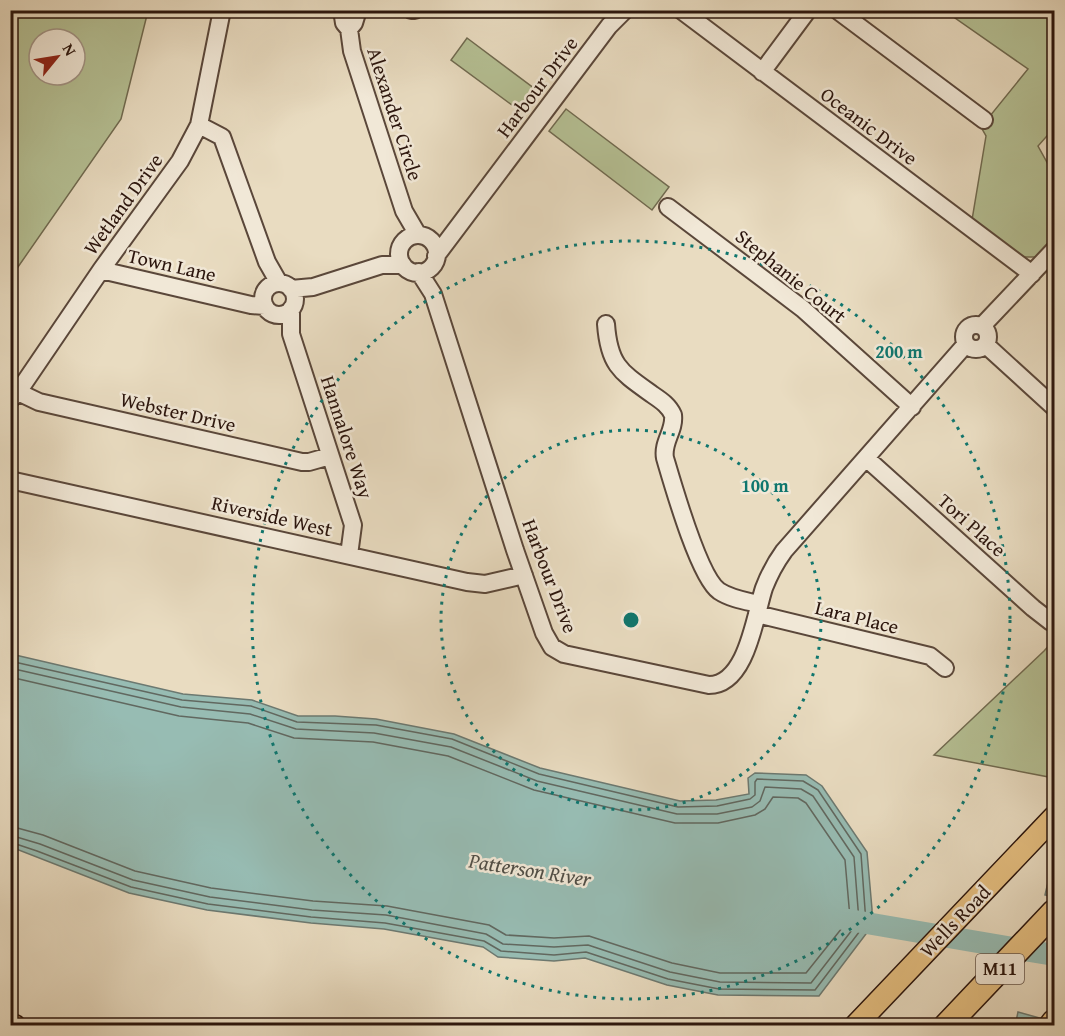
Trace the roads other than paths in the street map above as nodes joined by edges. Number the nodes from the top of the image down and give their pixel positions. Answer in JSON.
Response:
{"nodes":[{"id":1,"x":222,"y":10,"type":"edge"},
{"id":2,"x":342,"y":10,"type":"edge"},
{"id":3,"x":358,"y":10,"type":"edge"},
{"id":4,"x":625,"y":10,"type":"edge"},
{"id":5,"x":681,"y":10,"type":"edge"},
{"id":6,"x":808,"y":10,"type":"edge"},
{"id":7,"x":837,"y":10,"type":"edge"},
{"id":8,"x":612,"y":18,"type":"edge"},
{"id":9,"x":349,"y":29,"type":"junction"},
{"id":10,"x":762,"y":72,"type":"junction"},
{"id":11,"x":984,"y":120,"type":"dead end"},
{"id":12,"x":199,"y":125,"type":"junction"},
{"id":13,"x":668,"y":207,"type":"dead end"},
{"id":14,"x":1054,"y":250,"type":"edge"},
{"id":15,"x":418,"y":253,"type":"junction"},
{"id":16,"x":101,"y":270,"type":"junction"},
{"id":17,"x":1032,"y":274,"type":"junction"},
{"id":18,"x":279,"y":297,"type":"junction"},
{"id":19,"x":606,"y":324,"type":"dead end"},
{"id":20,"x":982,"y":326,"type":"junction"},
{"id":21,"x":966,"y":344,"type":"junction"},
{"id":22,"x":986,"y":345,"type":"junction"},
{"id":23,"x":14,"y":396,"type":"edge"},
{"id":24,"x":912,"y":407,"type":"junction"},
{"id":25,"x":1054,"y":407,"type":"edge"},
{"id":26,"x":330,"y":456,"type":"junction"},
{"id":27,"x":866,"y":458,"type":"junction"},
{"id":28,"x":10,"y":480,"type":"edge"},
{"id":29,"x":349,"y":555,"type":"junction"},
{"id":30,"x":524,"y":575,"type":"junction"},
{"id":31,"x":758,"y":609,"type":"junction"},
{"id":32,"x":1051,"y":622,"type":"dead end"},
{"id":33,"x":945,"y":668,"type":"dead end"},
{"id":34,"x":1054,"y":818,"type":"edge"},
{"id":35,"x":1054,"y":912,"type":"edge"},
{"id":36,"x":1054,"y":1022,"type":"edge"},
{"id":37,"x":10,"y":1024,"type":"edge"},
{"id":38,"x":15,"y":1026,"type":"edge"},
{"id":39,"x":855,"y":1026,"type":"edge"},
{"id":40,"x":946,"y":1026,"type":"edge"},
{"id":41,"x":1051,"y":1026,"type":"edge"}],
"edges":[{"from":1,"to":12,"type":"street","name":"Wetland Drive"},
{"from":2,"to":9,"type":"street","name":"Alexander Circle"},
{"from":3,"to":9,"type":"street","name":"Alexander Circle"},
{"from":4,"to":8,"type":"street","name":"Harbour Drive"},
{"from":5,"to":10,"type":"street","name":"Oceanic Drive"},
{"from":6,"to":10,"type":"street"},
{"from":7,"to":11,"type":"street"},
{"from":8,"to":15,"type":"street","name":"Harbour Drive"},
{"from":9,"to":15,"type":"street","name":"Alexander Circle"},
{"from":10,"to":17,"type":"street","name":"Oceanic Drive"},
{"from":12,"to":16,"type":"street","name":"Wetland Drive"},
{"from":12,"to":18,"type":"street","name":"Hannalore Way"},
{"from":13,"to":24,"type":"street","name":"Stephanie Court"},
{"from":14,"to":17,"type":"street"},
{"from":15,"to":18,"type":"street"},
{"from":15,"to":30,"type":"street","name":"Harbour Drive"},
{"from":16,"to":18,"type":"street","name":"Town Lane"},
{"from":16,"to":23,"type":"street","name":"Wetland Drive"},
{"from":17,"to":20,"type":"street"},
{"from":18,"to":26,"type":"street","name":"Hannalore Way"},
{"from":19,"to":31,"type":"street","name":"Lara Place"},
{"from":20,"to":21,"type":"street"},
{"from":20,"to":22,"type":"street"},
{"from":21,"to":22,"type":"street"},
{"from":21,"to":24,"type":"street","name":"Harbour Drive"},
{"from":22,"to":25,"type":"street"},
{"from":23,"to":26,"type":"street","name":"Webster Drive"},
{"from":24,"to":27,"type":"street","name":"Harbour Drive"},
{"from":26,"to":29,"type":"street","name":"Hannalore Way"},
{"from":27,"to":31,"type":"street","name":"Harbour Drive"},
{"from":27,"to":32,"type":"street","name":"Tori Place"},
{"from":28,"to":29,"type":"street","name":"Riverside West"},
{"from":29,"to":30,"type":"street","name":"Riverside West"},
{"from":30,"to":31,"type":"street","name":"Harbour Drive"},
{"from":31,"to":33,"type":"street","name":"Lara Place"},
{"from":34,"to":39,"type":"main road","name":"Wells Road"},
{"from":35,"to":40,"type":"highway","number":"M11"},
{"from":36,"to":41,"type":"highway"},
{"from":37,"to":38,"type":"main road"}]}
